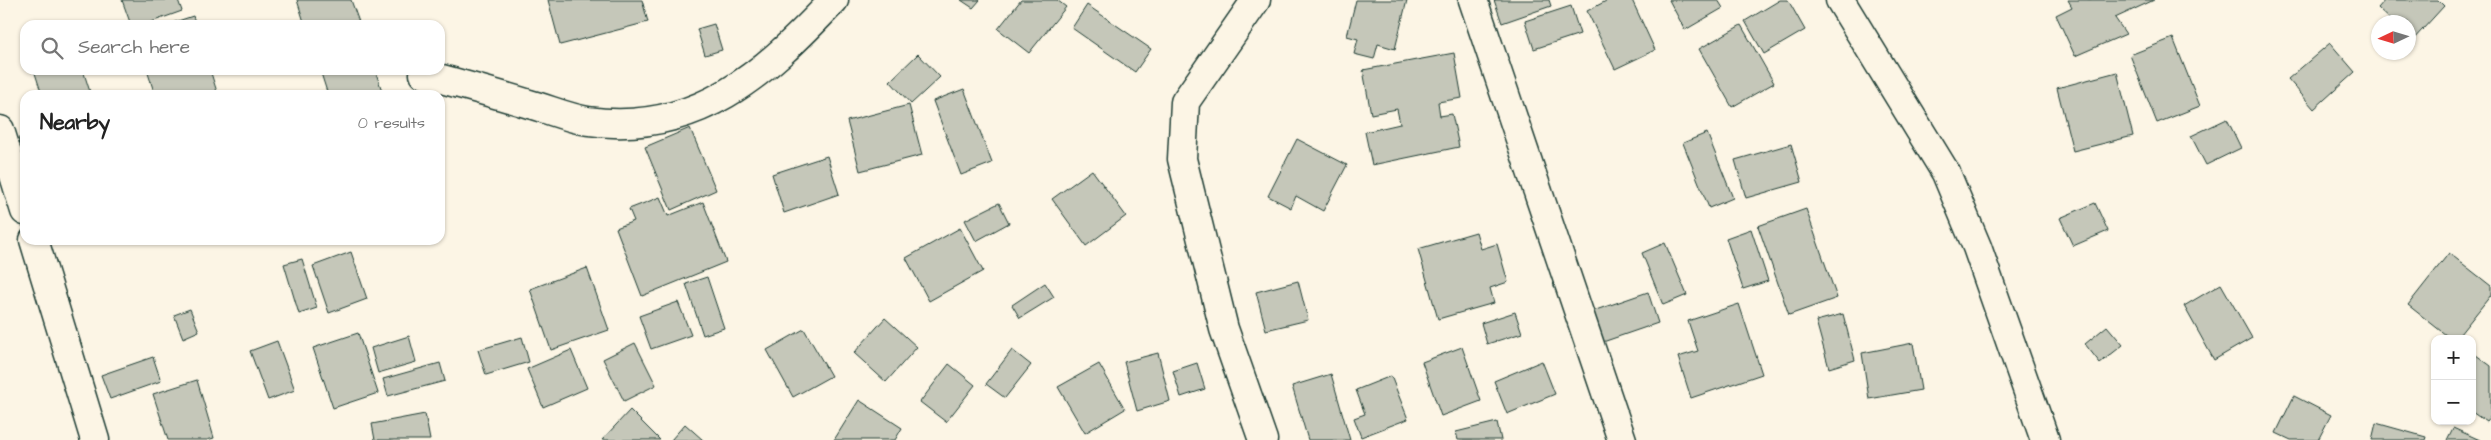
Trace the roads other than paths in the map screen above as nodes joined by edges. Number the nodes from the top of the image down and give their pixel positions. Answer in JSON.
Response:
{"nodes":[{"id":1,"x":834,"y":0,"type":"edge"},
{"id":2,"x":1256,"y":0,"type":"edge"},
{"id":3,"x":1473,"y":0,"type":"edge"},
{"id":4,"x":1840,"y":0,"type":"edge"},
{"id":5,"x":427,"y":75,"type":"edge"},
{"id":6,"x":0,"y":130,"type":"edge"},
{"id":7,"x":20,"y":195,"type":"edge"},
{"id":8,"x":36,"y":245,"type":"edge"},
{"id":9,"x":95,"y":440,"type":"edge"},
{"id":10,"x":1264,"y":440,"type":"edge"},
{"id":11,"x":1622,"y":440,"type":"edge"},
{"id":12,"x":2045,"y":440,"type":"edge"}],
"edges":[{"from":1,"to":5,"type":"street"},
{"from":2,"to":10,"type":"street"},
{"from":3,"to":11,"type":"street"},
{"from":4,"to":12,"type":"street"},
{"from":6,"to":7,"type":"street"},
{"from":8,"to":9,"type":"street"}]}
